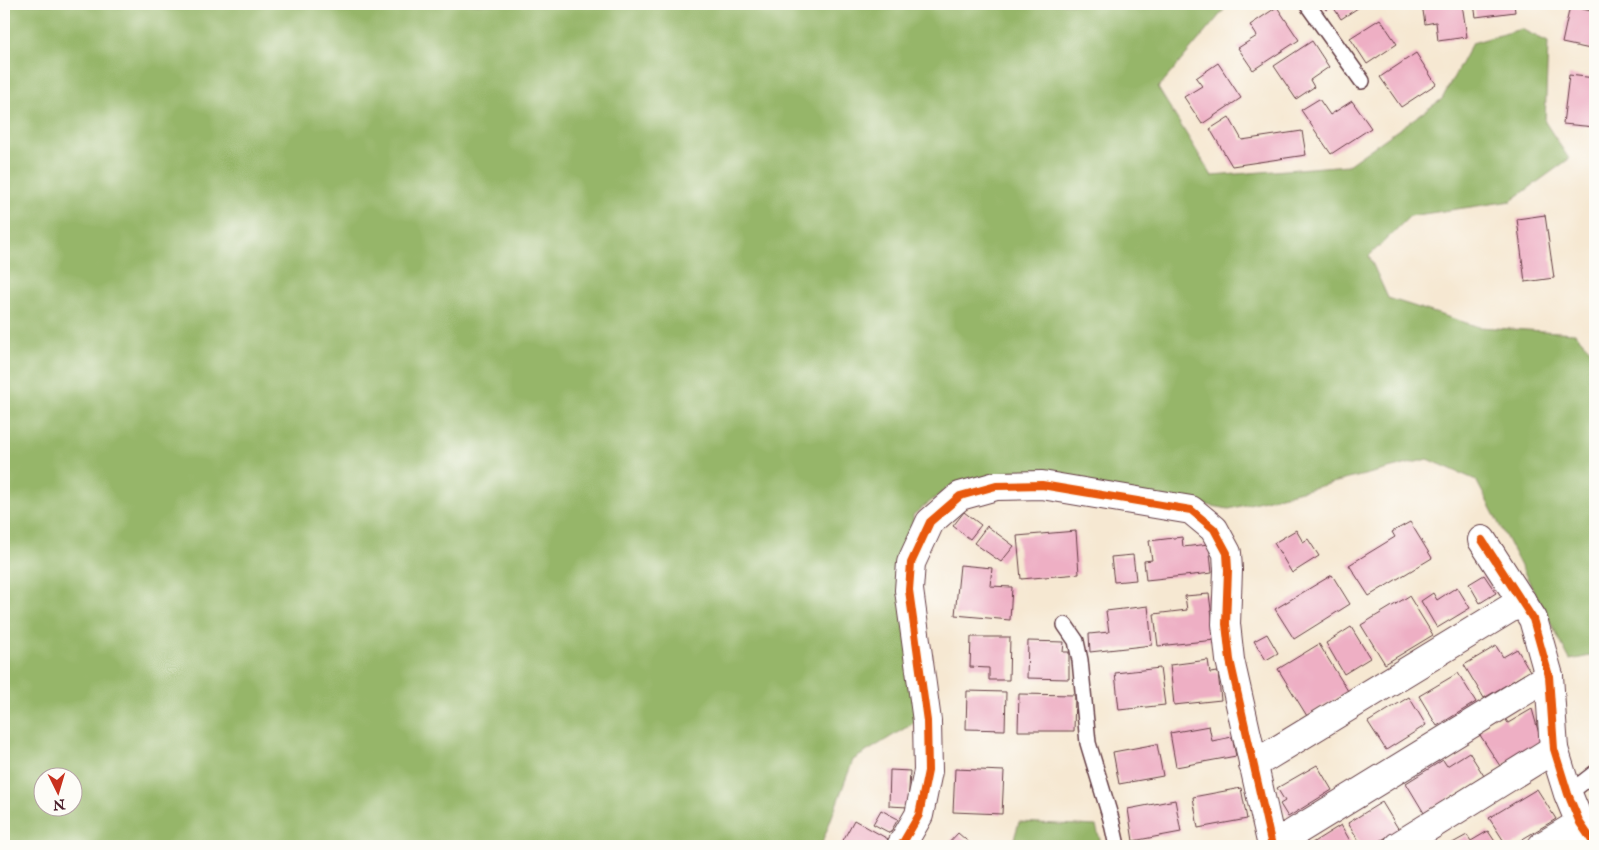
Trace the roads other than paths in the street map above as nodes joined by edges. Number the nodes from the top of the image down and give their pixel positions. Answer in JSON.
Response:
{"nodes":[{"id":1,"x":1307,"y":4,"type":"edge"},
{"id":2,"x":1362,"y":81,"type":"dead end"},
{"id":3,"x":1482,"y":540,"type":"dead end"},
{"id":4,"x":1522,"y":601,"type":"junction"},
{"id":5,"x":1065,"y":624,"type":"dead end"},
{"id":6,"x":1549,"y":676,"type":"junction"},
{"id":7,"x":1554,"y":749,"type":"junction"},
{"id":8,"x":1252,"y":765,"type":"junction"},
{"id":9,"x":1595,"y":773,"type":"edge"},
{"id":10,"x":1568,"y":794,"type":"junction"},
{"id":11,"x":1580,"y":823,"type":"junction"},
{"id":12,"x":1595,"y":845,"type":"edge"},
{"id":13,"x":901,"y":846,"type":"edge"},
{"id":14,"x":1117,"y":846,"type":"edge"},
{"id":15,"x":1272,"y":846,"type":"edge"},
{"id":16,"x":1398,"y":846,"type":"edge"},
{"id":17,"x":1542,"y":846,"type":"edge"}],
"edges":[{"from":1,"to":2,"type":"lane"},
{"from":3,"to":4,"type":"street"},
{"from":4,"to":6,"type":"street"},
{"from":4,"to":8,"type":"street"},
{"from":5,"to":14,"type":"lane"},
{"from":6,"to":7,"type":"street"},
{"from":6,"to":15,"type":"street"},
{"from":7,"to":10,"type":"street"},
{"from":7,"to":16,"type":"street"},
{"from":8,"to":13,"type":"street"},
{"from":8,"to":15,"type":"street"},
{"from":9,"to":10,"type":"lane"},
{"from":10,"to":11,"type":"street"},
{"from":11,"to":12,"type":"street"},
{"from":11,"to":17,"type":"street"}]}
